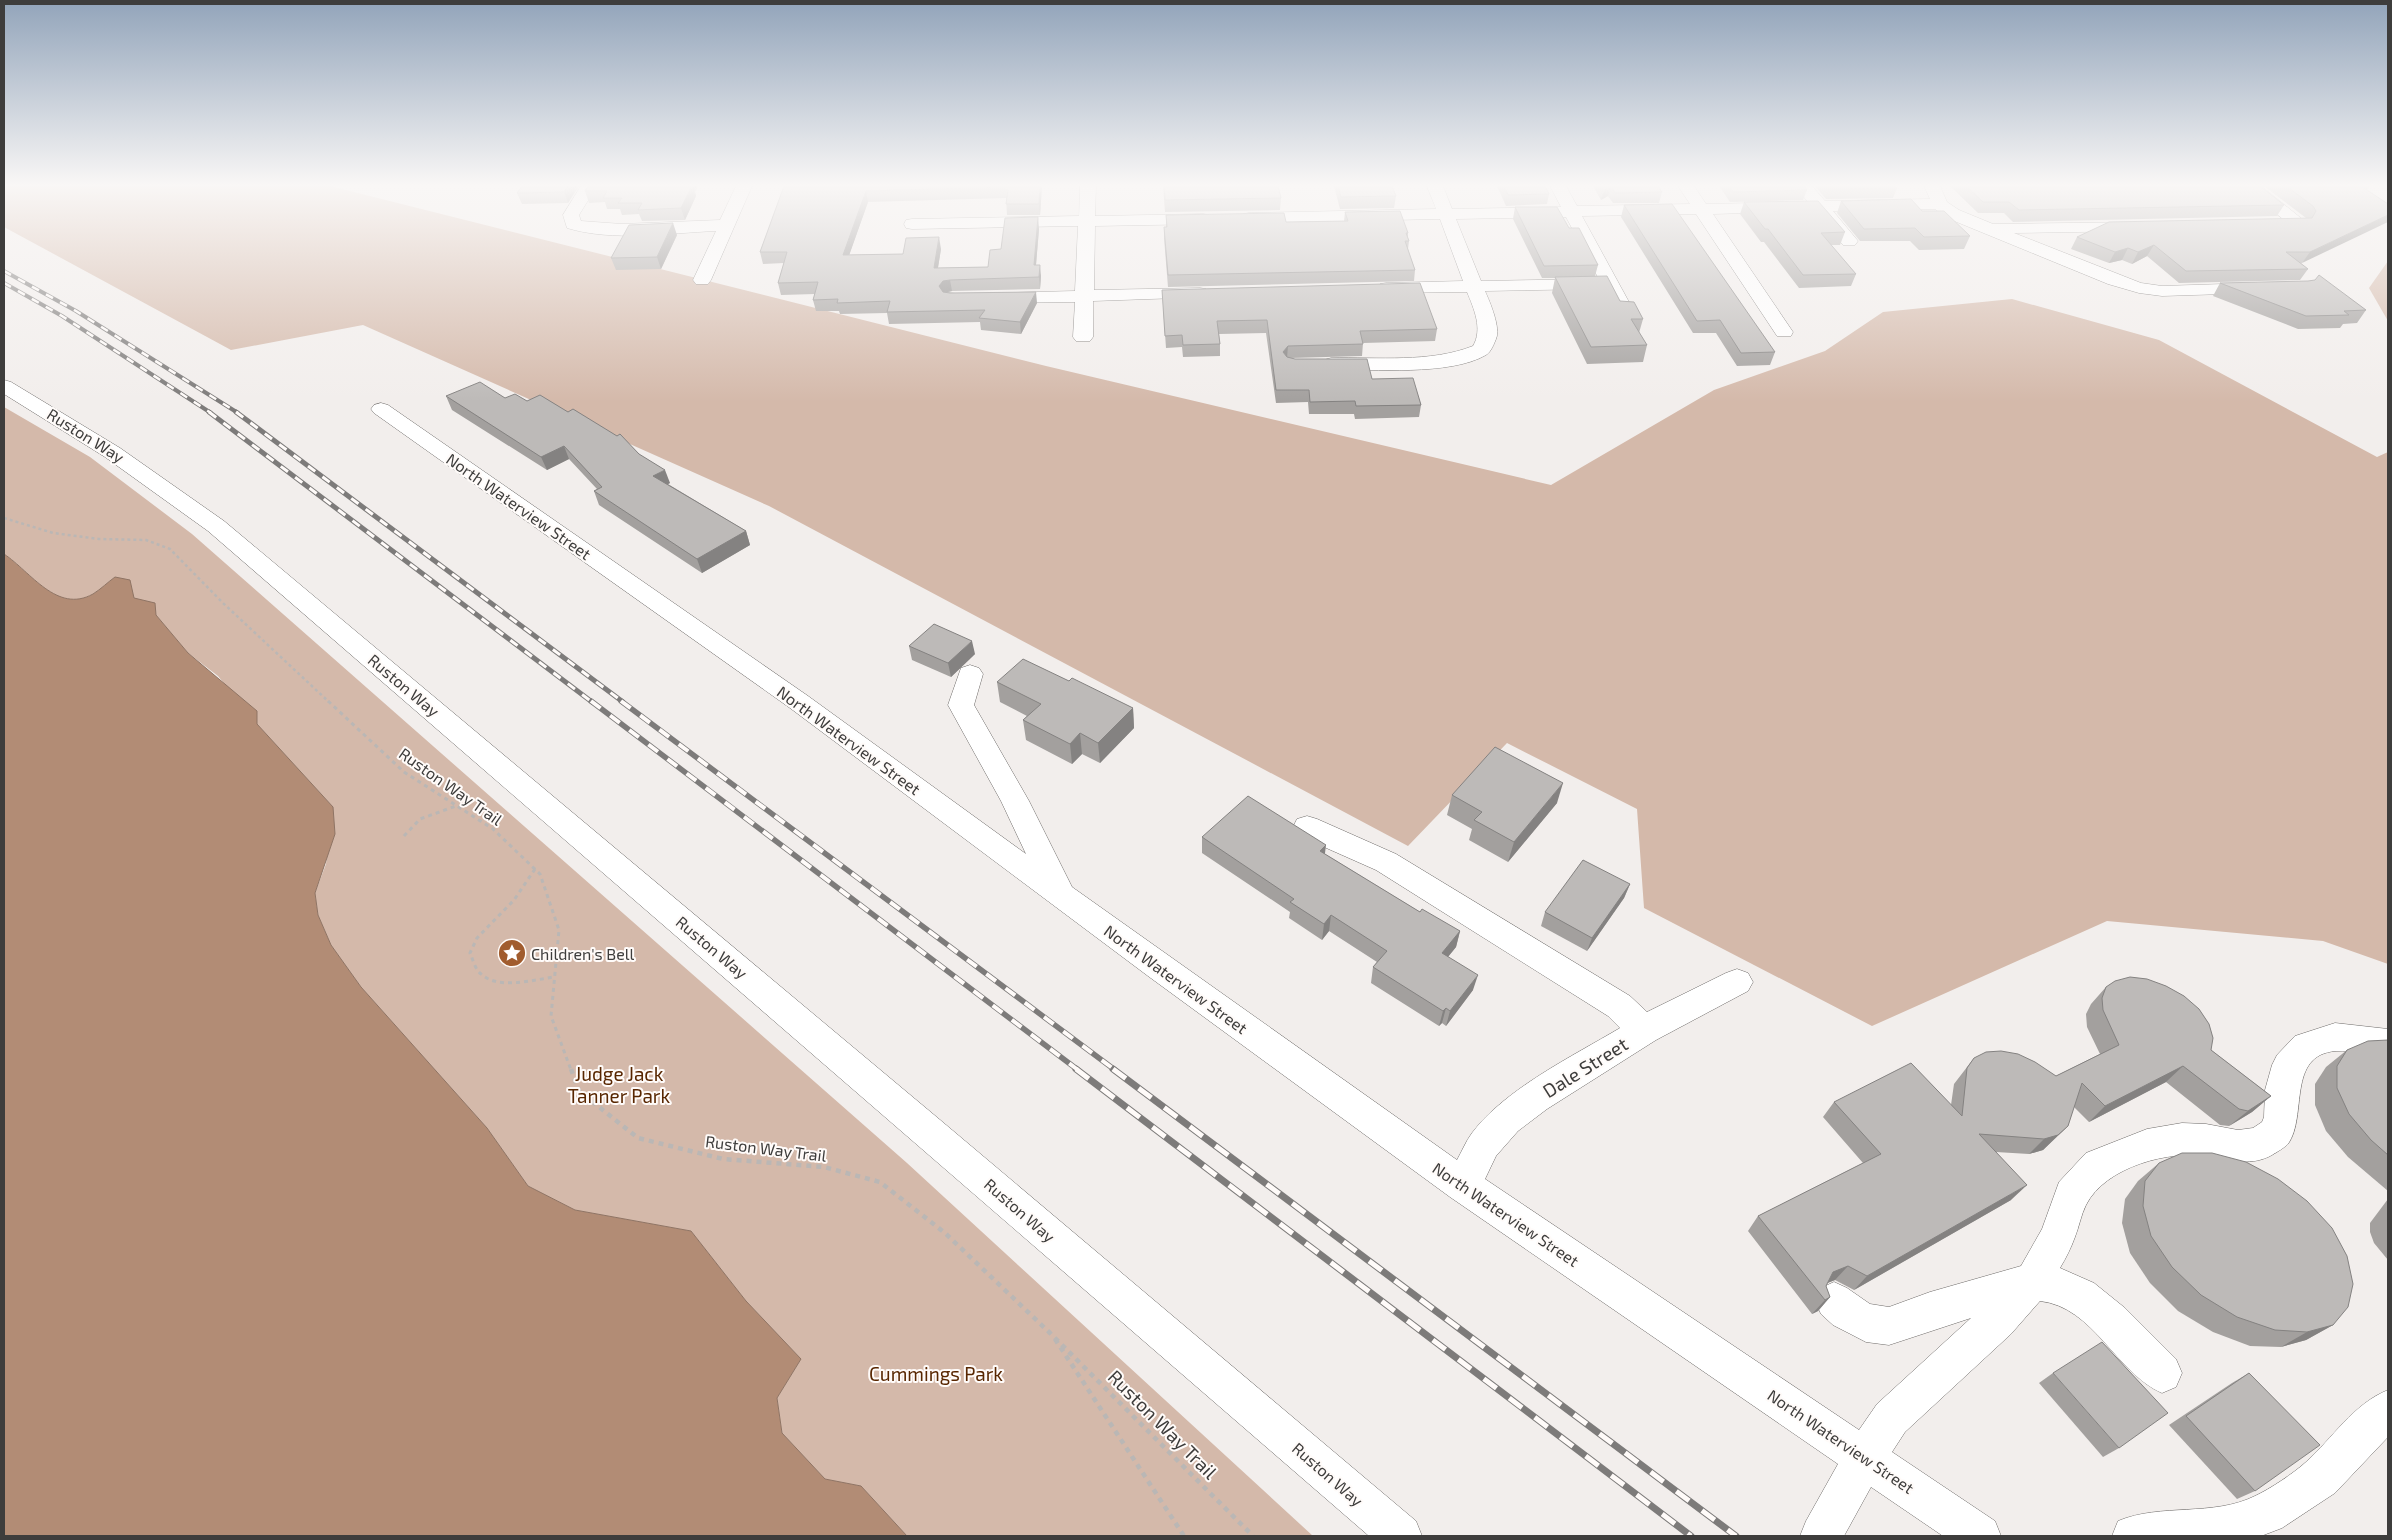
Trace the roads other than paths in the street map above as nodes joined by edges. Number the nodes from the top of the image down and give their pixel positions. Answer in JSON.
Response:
{"nodes":[{"id":1,"x":712,"y":258,"type":"edge"},
{"id":2,"x":1086,"y":258,"type":"edge"},
{"id":3,"x":1463,"y":258,"type":"edge"},
{"id":4,"x":1597,"y":258,"type":"edge"},
{"id":5,"x":1735,"y":258,"type":"edge"},
{"id":6,"x":2060,"y":258,"type":"edge"},
{"id":7,"x":702,"y":280,"type":"dead end"},
{"id":8,"x":1610,"y":284,"type":"junction"},
{"id":9,"x":1474,"y":286,"type":"junction"},
{"id":10,"x":2270,"y":288,"type":"edge"},
{"id":11,"x":1366,"y":289,"type":"edge"},
{"id":12,"x":1219,"y":293,"type":"edge"},
{"id":13,"x":1084,"y":297,"type":"junction"},
{"id":14,"x":980,"y":298,"type":"edge"},
{"id":15,"x":1625,"y":313,"type":"edge"},
{"id":16,"x":1784,"y":332,"type":"dead end"},
{"id":17,"x":1083,"y":337,"type":"dead end"},
{"id":18,"x":1313,"y":364,"type":"edge"},
{"id":19,"x":4,"y":386,"type":"edge"},
{"id":20,"x":381,"y":409,"type":"dead end"},
{"id":21,"x":970,"y":674,"type":"dead end"},
{"id":22,"x":1307,"y":827,"type":"dead end"},
{"id":23,"x":1063,"y":897,"type":"junction"},
{"id":24,"x":1737,"y":982,"type":"dead end"},
{"id":25,"x":1644,"y":1030,"type":"junction"},
{"id":26,"x":2388,"y":1043,"type":"edge"},
{"id":27,"x":1463,"y":1184,"type":"junction"},
{"id":28,"x":2033,"y":1282,"type":"junction"},
{"id":29,"x":1834,"y":1301,"type":"dead end"},
{"id":30,"x":2162,"y":1373,"type":"dead end"},
{"id":31,"x":2388,"y":1410,"type":"edge"},
{"id":32,"x":1865,"y":1457,"type":"junction"},
{"id":33,"x":1401,"y":1536,"type":"edge"},
{"id":34,"x":1821,"y":1536,"type":"edge"},
{"id":35,"x":1980,"y":1536,"type":"edge"},
{"id":36,"x":2133,"y":1536,"type":"edge"}],
"edges":[{"from":1,"to":7,"type":"street"},
{"from":2,"to":13,"type":"street"},
{"from":3,"to":9,"type":"street"},
{"from":4,"to":8,"type":"street"},
{"from":5,"to":16,"type":"street"},
{"from":6,"to":10,"type":"street"},
{"from":8,"to":9,"type":"street"},
{"from":8,"to":15,"type":"street"},
{"from":9,"to":11,"type":"street"},
{"from":9,"to":18,"type":"street"},
{"from":12,"to":13,"type":"street"},
{"from":13,"to":14,"type":"street"},
{"from":13,"to":17,"type":"street"},
{"from":19,"to":33,"type":"street","name":"Ruston Way"},
{"from":20,"to":23,"type":"street","name":"North Waterview Street"},
{"from":21,"to":23,"type":"street"},
{"from":22,"to":25,"type":"street"},
{"from":23,"to":27,"type":"street","name":"North Waterview Street"},
{"from":24,"to":25,"type":"street","name":"Dale Street"},
{"from":25,"to":27,"type":"street","name":"Dale Street"},
{"from":26,"to":28,"type":"street"},
{"from":27,"to":32,"type":"street","name":"North Waterview Street"},
{"from":28,"to":29,"type":"street"},
{"from":28,"to":30,"type":"street"},
{"from":28,"to":32,"type":"street"},
{"from":31,"to":36,"type":"street"},
{"from":32,"to":34,"type":"street"},
{"from":32,"to":35,"type":"street","name":"North Waterview Street"}]}
